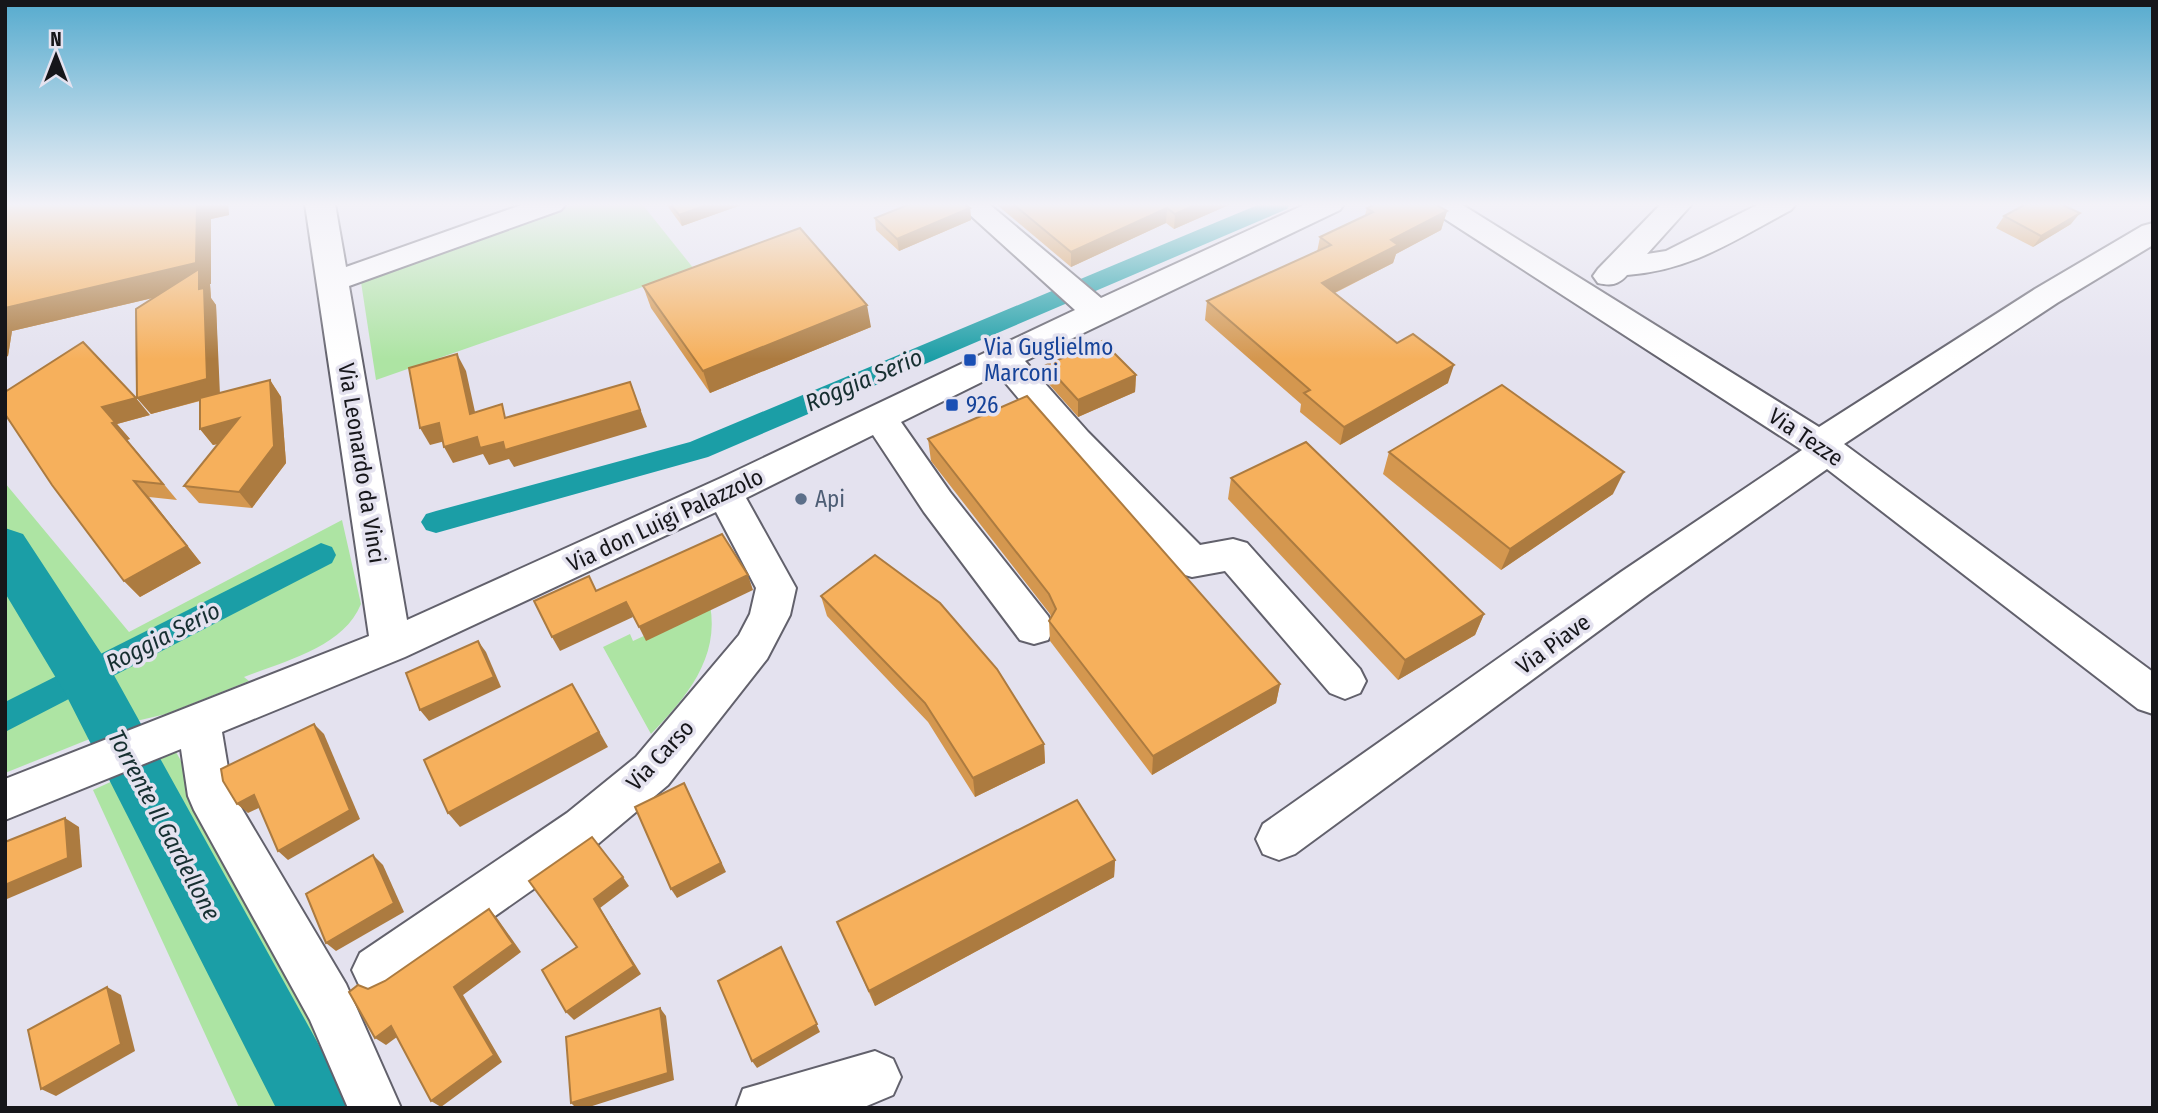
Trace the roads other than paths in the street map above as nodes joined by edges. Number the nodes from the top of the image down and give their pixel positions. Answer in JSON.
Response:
{"nodes":[{"id":1,"x":327,"y":256,"type":"edge"},
{"id":2,"x":409,"y":256,"type":"edge"},
{"id":3,"x":1032,"y":256,"type":"edge"},
{"id":4,"x":1184,"y":256,"type":"edge"},
{"id":5,"x":1525,"y":256,"type":"edge"},
{"id":6,"x":1628,"y":256,"type":"edge"},
{"id":7,"x":1681,"y":256,"type":"edge"},
{"id":8,"x":2114,"y":256,"type":"edge"},
{"id":9,"x":1619,"y":266,"type":"junction"},
{"id":10,"x":331,"y":281,"type":"junction"},
{"id":11,"x":1588,"y":295,"type":"junction"},
{"id":12,"x":1078,"y":296,"type":"junction"},
{"id":13,"x":1004,"y":359,"type":"junction"},
{"id":14,"x":880,"y":418,"type":"junction"},
{"id":15,"x":1824,"y":447,"type":"junction"},
{"id":16,"x":724,"y":493,"type":"junction"},
{"id":17,"x":1034,"y":628,"type":"dead end"},
{"id":18,"x":391,"y":645,"type":"junction"},
{"id":19,"x":1345,"y":681,"type":"dead end"},
{"id":20,"x":2153,"y":696,"type":"edge"},
{"id":21,"x":180,"y":730,"type":"junction"},
{"id":22,"x":5,"y":800,"type":"edge"},
{"id":23,"x":1279,"y":839,"type":"dead end"},
{"id":24,"x":377,"y":970,"type":"dead end"},
{"id":25,"x":875,"y":1077,"type":"dead end"},
{"id":26,"x":375,"y":1108,"type":"edge"},
{"id":27,"x":762,"y":1108,"type":"edge"}],
"edges":[{"from":1,"to":10,"type":"street","name":"Via Leonardo da Vinci"},
{"from":2,"to":10,"type":"street"},
{"from":3,"to":12,"type":"street"},
{"from":4,"to":12,"type":"street","name":"Via don Luigi Palazzolo"},
{"from":5,"to":11,"type":"street","name":"Via Tezze"},
{"from":6,"to":9,"type":"street"},
{"from":7,"to":9,"type":"street"},
{"from":8,"to":15,"type":"street","name":"Via Piave"},
{"from":9,"to":11,"type":"street"},
{"from":10,"to":18,"type":"street","name":"Via Leonardo da Vinci"},
{"from":11,"to":15,"type":"street","name":"Via Tezze"},
{"from":12,"to":13,"type":"street","name":"Via don Luigi Palazzolo"},
{"from":13,"to":14,"type":"street","name":"Via don Luigi Palazzolo"},
{"from":13,"to":19,"type":"street"},
{"from":14,"to":16,"type":"street","name":"Via don Luigi Palazzolo"},
{"from":14,"to":17,"type":"street"},
{"from":15,"to":20,"type":"street","name":"Via Tezze"},
{"from":15,"to":23,"type":"street","name":"Via Piave"},
{"from":16,"to":18,"type":"street","name":"Via don Luigi Palazzolo"},
{"from":16,"to":24,"type":"street","name":"Via Carso"},
{"from":18,"to":21,"type":"street","name":"Via don Luigi Palazzolo"},
{"from":21,"to":22,"type":"street","name":"Via don Luigi Palazzolo"},
{"from":21,"to":26,"type":"street"},
{"from":25,"to":27,"type":"street"}]}
